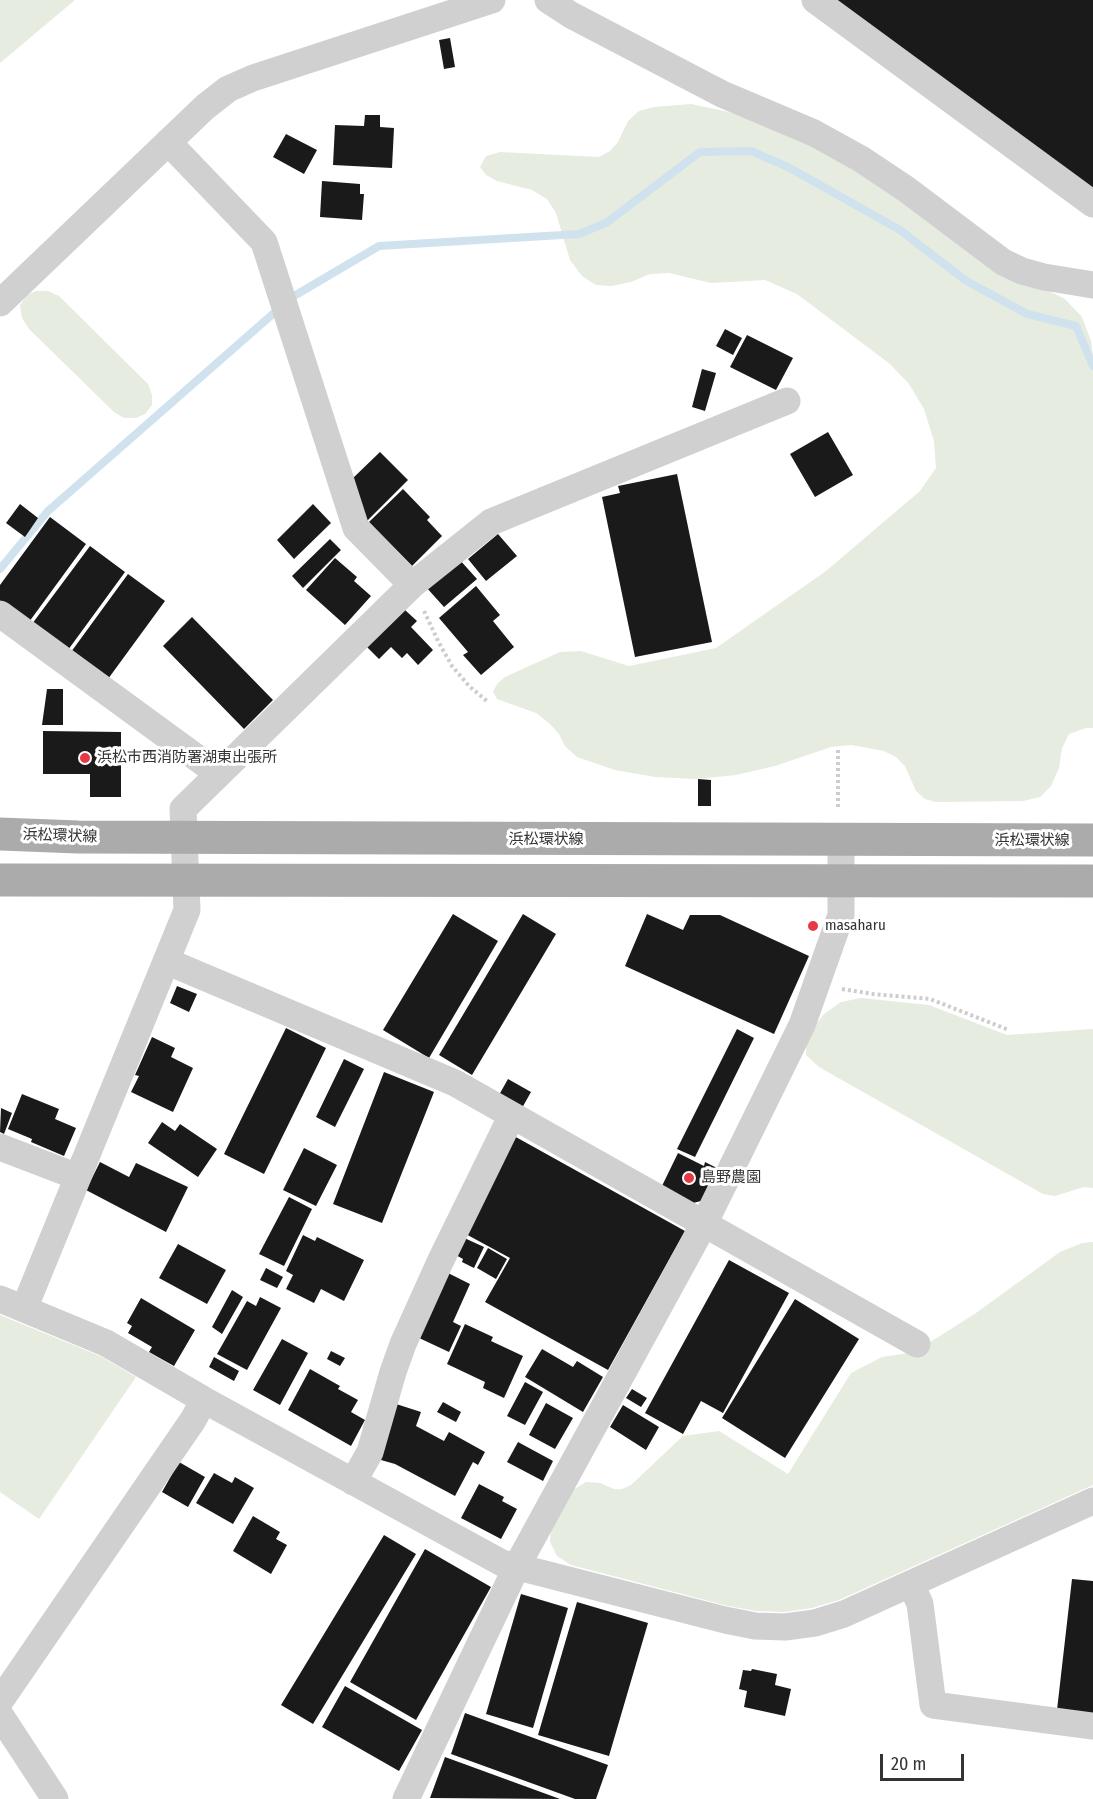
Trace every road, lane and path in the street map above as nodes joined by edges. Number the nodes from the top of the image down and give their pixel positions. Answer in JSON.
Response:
{"nodes":[{"id":1,"x":492,"y":0,"type":"edge"},
{"id":2,"x":548,"y":0,"type":"edge"},
{"id":3,"x":815,"y":0,"type":"edge"},
{"id":4,"x":168,"y":142,"type":"junction"},
{"id":5,"x":1093,"y":204,"type":"edge"},
{"id":6,"x":1093,"y":285,"type":"edge"},
{"id":7,"x":0,"y":303,"type":"edge"},
{"id":8,"x":787,"y":401,"type":"dead end"},
{"id":9,"x":412,"y":585,"type":"junction"},
{"id":10,"x":0,"y":614,"type":"edge"},
{"id":11,"x":488,"y":702,"type":"dead end"},
{"id":12,"x":838,"y":750,"type":"dead end"},
{"id":13,"x":219,"y":774,"type":"junction"},
{"id":14,"x":0,"y":834,"type":"edge"},
{"id":15,"x":184,"y":838,"type":"junction"},
{"id":16,"x":1093,"y":840,"type":"edge"},
{"id":17,"x":841,"y":841,"type":"junction"},
{"id":18,"x":0,"y":880,"type":"edge"},
{"id":19,"x":186,"y":880,"type":"junction"},
{"id":20,"x":841,"y":881,"type":"junction"},
{"id":21,"x":1093,"y":881,"type":"edge"},
{"id":22,"x":166,"y":961,"type":"junction"},
{"id":23,"x":816,"y":984,"type":"junction"},
{"id":24,"x":1009,"y":1030,"type":"dead end"},
{"id":25,"x":512,"y":1115,"type":"junction"},
{"id":26,"x":0,"y":1147,"type":"edge"},
{"id":27,"x":78,"y":1177,"type":"junction"},
{"id":28,"x":704,"y":1224,"type":"junction"},
{"id":29,"x":12,"y":1304,"type":"edge"},
{"id":30,"x":917,"y":1344,"type":"dead end"},
{"id":31,"x":204,"y":1400,"type":"junction"},
{"id":32,"x":353,"y":1482,"type":"junction"},
{"id":33,"x":1093,"y":1502,"type":"edge"},
{"id":34,"x":516,"y":1566,"type":"junction"},
{"id":35,"x":911,"y":1584,"type":"junction"},
{"id":36,"x":0,"y":1701,"type":"edge"},
{"id":37,"x":0,"y":1715,"type":"edge"},
{"id":38,"x":1093,"y":1726,"type":"edge"},
{"id":39,"x":55,"y":1799,"type":"edge"},
{"id":40,"x":406,"y":1799,"type":"edge"}],
"edges":[{"from":1,"to":4,"type":"street"},
{"from":2,"to":6,"type":"street"},
{"from":3,"to":5,"type":"street"},
{"from":4,"to":7,"type":"street"},
{"from":4,"to":9,"type":"street"},
{"from":8,"to":9,"type":"street"},
{"from":9,"to":11,"type":"path"},
{"from":9,"to":13,"type":"street"},
{"from":10,"to":13,"type":"street"},
{"from":12,"to":17,"type":"path"},
{"from":13,"to":15,"type":"street"},
{"from":14,"to":15,"type":"main road","name":"浜松環状線"},
{"from":15,"to":17,"type":"main road","name":"浜松環状線"},
{"from":15,"to":19,"type":"street"},
{"from":16,"to":17,"type":"main road","name":"浜松環状線"},
{"from":17,"to":20,"type":"street"},
{"from":18,"to":19,"type":"main road"},
{"from":19,"to":20,"type":"main road"},
{"from":19,"to":22,"type":"street"},
{"from":20,"to":21,"type":"main road"},
{"from":20,"to":23,"type":"street"},
{"from":22,"to":25,"type":"street"},
{"from":22,"to":27,"type":"street"},
{"from":23,"to":24,"type":"path"},
{"from":23,"to":28,"type":"street"},
{"from":25,"to":28,"type":"street"},
{"from":25,"to":32,"type":"street"},
{"from":26,"to":27,"type":"street"},
{"from":27,"to":29,"type":"street"},
{"from":28,"to":30,"type":"street"},
{"from":28,"to":34,"type":"street"},
{"from":29,"to":31,"type":"street"},
{"from":31,"to":32,"type":"street"},
{"from":31,"to":36,"type":"street"},
{"from":32,"to":34,"type":"street"},
{"from":33,"to":35,"type":"street"},
{"from":34,"to":35,"type":"street"},
{"from":34,"to":40,"type":"street"},
{"from":35,"to":38,"type":"street"},
{"from":37,"to":39,"type":"street"}]}
